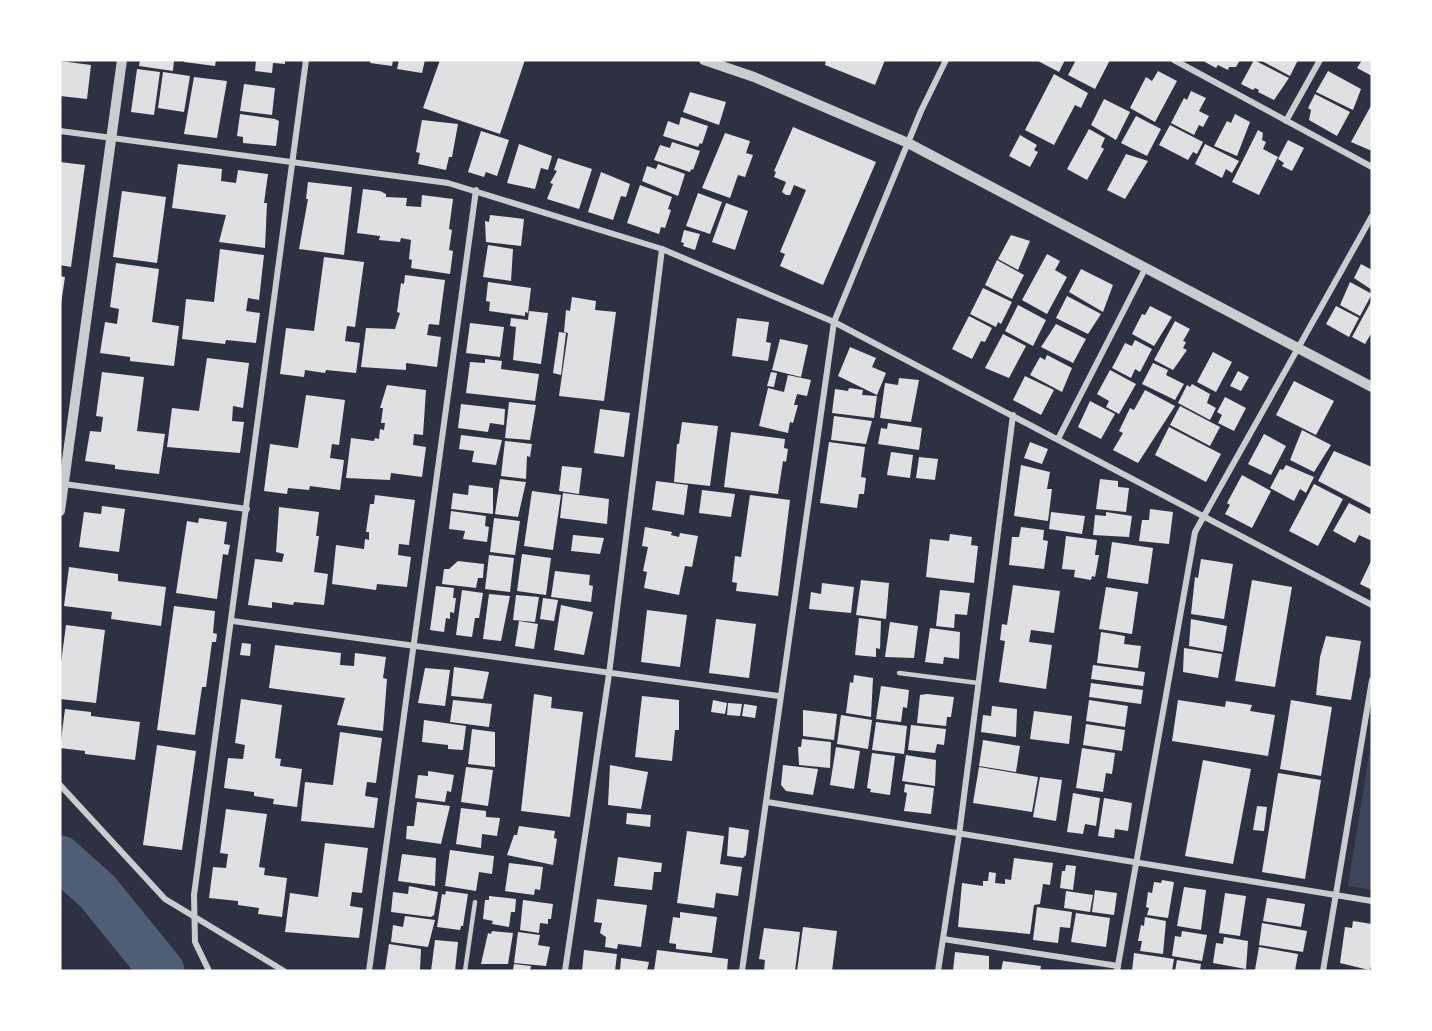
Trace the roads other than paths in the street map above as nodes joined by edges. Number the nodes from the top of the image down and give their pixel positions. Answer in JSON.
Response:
{"nodes":[{"id":1,"x":122,"y":60,"type":"edge"},
{"id":2,"x":306,"y":60,"type":"edge"},
{"id":3,"x":704,"y":60,"type":"edge"},
{"id":4,"x":946,"y":60,"type":"edge"},
{"id":5,"x":1174,"y":60,"type":"edge"},
{"id":6,"x":1320,"y":60,"type":"edge"},
{"id":7,"x":1286,"y":121,"type":"junction"},
{"id":8,"x":60,"y":131,"type":"edge"},
{"id":9,"x":112,"y":137,"type":"junction"},
{"id":10,"x":908,"y":143,"type":"junction"},
{"id":11,"x":292,"y":162,"type":"junction"},
{"id":12,"x":1372,"y":167,"type":"edge"},
{"id":13,"x":476,"y":190,"type":"junction"},
{"id":14,"x":1372,"y":216,"type":"edge"},
{"id":15,"x":662,"y":249,"type":"junction"},
{"id":16,"x":1145,"y":269,"type":"junction"},
{"id":17,"x":834,"y":322,"type":"junction"},
{"id":18,"x":1299,"y":348,"type":"junction"},
{"id":19,"x":1372,"y":387,"type":"edge"},
{"id":20,"x":1013,"y":416,"type":"junction"},
{"id":21,"x":1058,"y":440,"type":"junction"},
{"id":22,"x":64,"y":484,"type":"junction"},
{"id":23,"x":247,"y":509,"type":"junction"},
{"id":24,"x":60,"y":511,"type":"edge"},
{"id":25,"x":1203,"y":516,"type":"junction"},
{"id":26,"x":1372,"y":605,"type":"edge"},
{"id":27,"x":233,"y":621,"type":"junction"},
{"id":28,"x":412,"y":646,"type":"junction"},
{"id":29,"x":899,"y":673,"type":"dead end"},
{"id":30,"x":609,"y":674,"type":"junction"},
{"id":31,"x":1372,"y":680,"type":"edge"},
{"id":32,"x":978,"y":683,"type":"junction"},
{"id":33,"x":779,"y":696,"type":"junction"},
{"id":34,"x":60,"y":785,"type":"edge"},
{"id":35,"x":767,"y":802,"type":"junction"},
{"id":36,"x":959,"y":836,"type":"junction"},
{"id":37,"x":1138,"y":862,"type":"junction"},
{"id":38,"x":1337,"y":895,"type":"junction"},
{"id":39,"x":1372,"y":901,"type":"edge"},
{"id":40,"x":475,"y":902,"type":"dead end"},
{"id":41,"x":195,"y":917,"type":"junction"},
{"id":42,"x":943,"y":939,"type":"junction"},
{"id":43,"x":1118,"y":969,"type":"edge"},
{"id":44,"x":209,"y":971,"type":"edge"},
{"id":45,"x":284,"y":971,"type":"edge"},
{"id":46,"x":369,"y":971,"type":"edge"},
{"id":47,"x":465,"y":971,"type":"edge"},
{"id":48,"x":565,"y":971,"type":"edge"},
{"id":49,"x":742,"y":971,"type":"edge"},
{"id":50,"x":938,"y":971,"type":"edge"},
{"id":51,"x":1323,"y":971,"type":"edge"}],
"edges":[{"from":1,"to":9,"type":"street"},
{"from":2,"to":11,"type":"street"},
{"from":3,"to":10,"type":"street"},
{"from":4,"to":10,"type":"street"},
{"from":5,"to":7,"type":"street"},
{"from":6,"to":7,"type":"street"},
{"from":7,"to":12,"type":"street"},
{"from":8,"to":9,"type":"street"},
{"from":9,"to":11,"type":"street"},
{"from":9,"to":22,"type":"street"},
{"from":10,"to":16,"type":"street"},
{"from":10,"to":17,"type":"street"},
{"from":11,"to":13,"type":"street"},
{"from":11,"to":23,"type":"street"},
{"from":13,"to":15,"type":"street"},
{"from":13,"to":28,"type":"street"},
{"from":14,"to":18,"type":"street"},
{"from":15,"to":17,"type":"street"},
{"from":15,"to":30,"type":"street"},
{"from":16,"to":18,"type":"street"},
{"from":16,"to":21,"type":"street"},
{"from":17,"to":20,"type":"street"},
{"from":17,"to":33,"type":"street"},
{"from":18,"to":19,"type":"street"},
{"from":18,"to":25,"type":"street"},
{"from":20,"to":21,"type":"street"},
{"from":20,"to":32,"type":"street"},
{"from":21,"to":25,"type":"street"},
{"from":22,"to":23,"type":"street"},
{"from":22,"to":24,"type":"street"},
{"from":23,"to":27,"type":"street"},
{"from":25,"to":26,"type":"street"},
{"from":25,"to":37,"type":"street"},
{"from":27,"to":28,"type":"street"},
{"from":27,"to":41,"type":"street"},
{"from":28,"to":30,"type":"street"},
{"from":28,"to":46,"type":"street"},
{"from":29,"to":32,"type":"lane"},
{"from":30,"to":33,"type":"street"},
{"from":30,"to":48,"type":"street"},
{"from":31,"to":38,"type":"street"},
{"from":32,"to":36,"type":"street"},
{"from":33,"to":35,"type":"street"},
{"from":34,"to":41,"type":"street"},
{"from":35,"to":36,"type":"street"},
{"from":35,"to":49,"type":"street"},
{"from":36,"to":37,"type":"street"},
{"from":36,"to":42,"type":"street"},
{"from":37,"to":38,"type":"street"},
{"from":37,"to":43,"type":"street"},
{"from":38,"to":39,"type":"street"},
{"from":38,"to":51,"type":"street"},
{"from":40,"to":47,"type":"lane"},
{"from":41,"to":44,"type":"street"},
{"from":41,"to":45,"type":"street"},
{"from":42,"to":43,"type":"street"},
{"from":42,"to":50,"type":"street"}]}
